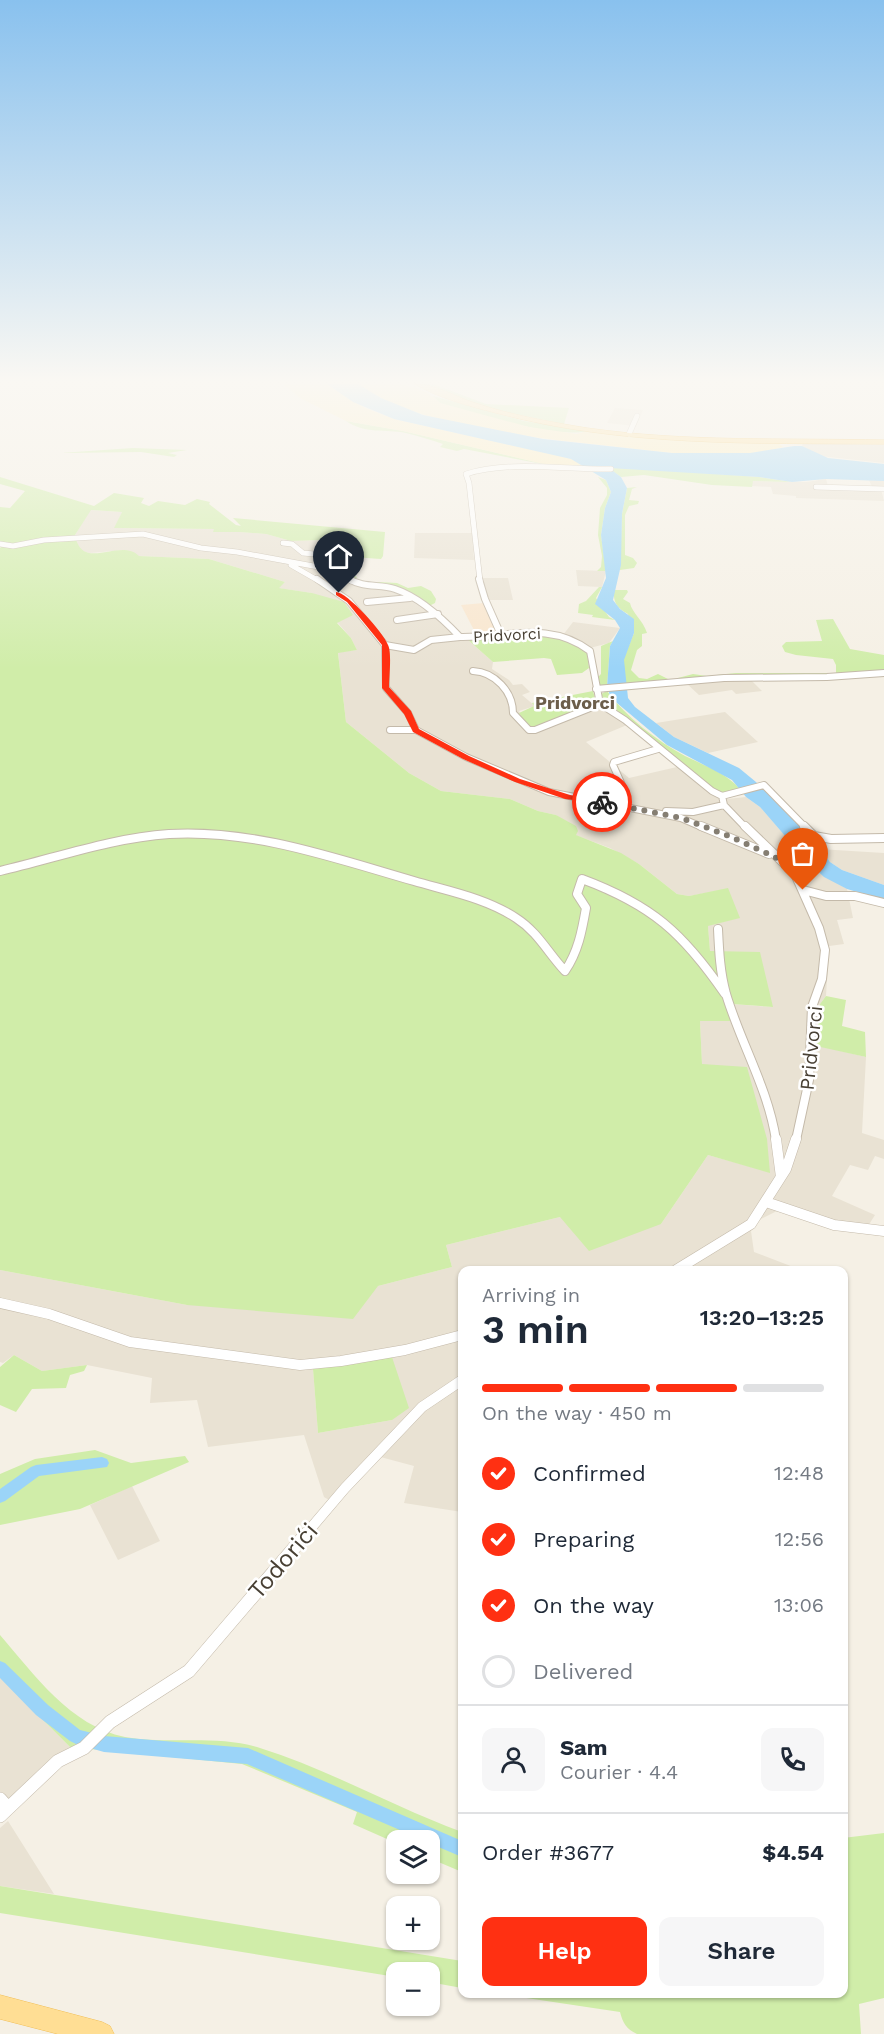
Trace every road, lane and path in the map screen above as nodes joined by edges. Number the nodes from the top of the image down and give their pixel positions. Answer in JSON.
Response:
{"nodes":[{"id":1,"x":468,"y":479,"type":"edge"},
{"id":2,"x":816,"y":487,"type":"dead end"},
{"id":3,"x":884,"y":489,"type":"edge"},
{"id":4,"x":283,"y":543,"type":"dead end"},
{"id":5,"x":0,"y":544,"type":"edge"},
{"id":6,"x":279,"y":560,"type":"junction"},
{"id":7,"x":324,"y":568,"type":"junction"},
{"id":8,"x":411,"y":598,"type":"junction"},
{"id":9,"x":367,"y":602,"type":"dead end"},
{"id":10,"x":438,"y":614,"type":"junction"},
{"id":11,"x":397,"y":620,"type":"dead end"},
{"id":12,"x":501,"y":635,"type":"junction"},
{"id":13,"x":460,"y":637,"type":"junction"},
{"id":14,"x":385,"y":645,"type":"junction"},
{"id":15,"x":473,"y":671,"type":"dead end"},
{"id":16,"x":884,"y":673,"type":"edge"},
{"id":17,"x":597,"y":689,"type":"junction"},
{"id":18,"x":600,"y":704,"type":"junction"},
{"id":19,"x":390,"y":729,"type":"dead end"},
{"id":20,"x":416,"y":730,"type":"junction"},
{"id":21,"x":658,"y":749,"type":"junction"},
{"id":22,"x":622,"y":785,"type":"dead end"},
{"id":23,"x":741,"y":790,"type":"joint"},
{"id":24,"x":722,"y":796,"type":"junction"},
{"id":25,"x":724,"y":805,"type":"junction"},
{"id":26,"x":651,"y":811,"type":"junction"},
{"id":27,"x":884,"y":838,"type":"edge"},
{"id":28,"x":775,"y":857,"type":"junction"},
{"id":29,"x":0,"y":871,"type":"edge"},
{"id":30,"x":803,"y":890,"type":"junction"},
{"id":31,"x":884,"y":903,"type":"edge"},
{"id":32,"x":718,"y":929,"type":"dead end"},
{"id":33,"x":725,"y":994,"type":"junction"},
{"id":34,"x":781,"y":1177,"type":"junction"},
{"id":35,"x":766,"y":1202,"type":"junction"},
{"id":36,"x":884,"y":1230,"type":"edge"},
{"id":37,"x":683,"y":1266,"type":"edge"},
{"id":38,"x":0,"y":1303,"type":"edge"},
{"id":39,"x":458,"y":1336,"type":"edge"},
{"id":40,"x":458,"y":1383,"type":"edge"},
{"id":41,"x":3,"y":1808,"type":"edge"},
{"id":42,"x":0,"y":2007,"type":"edge"},
{"id":43,"x":102,"y":2034,"type":"edge"}],
"edges":[{"from":1,"to":12,"type":"street"},
{"from":2,"to":3,"type":"street"},
{"from":4,"to":7,"type":"street"},
{"from":5,"to":6,"type":"street","name":"Pridvorci"},
{"from":6,"to":7,"type":"street","name":"Pridvorci"},
{"from":6,"to":14,"type":"street","name":"Pridvorci"},
{"from":7,"to":8,"type":"street","name":"Pridvorci"},
{"from":8,"to":9,"type":"street"},
{"from":8,"to":10,"type":"street","name":"Pridvorci"},
{"from":10,"to":11,"type":"street"},
{"from":10,"to":13,"type":"street","name":"Pridvorci"},
{"from":12,"to":13,"type":"street","name":"Pridvorci"},
{"from":12,"to":17,"type":"street","name":"Pridvorci"},
{"from":13,"to":14,"type":"street"},
{"from":14,"to":20,"type":"street"},
{"from":15,"to":18,"type":"street","name":"Pridvorci"},
{"from":16,"to":17,"type":"street"},
{"from":17,"to":18,"type":"street","name":"Pridvorci"},
{"from":18,"to":21,"type":"street"},
{"from":19,"to":20,"type":"street","name":"Pridvorci"},
{"from":20,"to":26,"type":"street","name":"Pridvorci"},
{"from":21,"to":22,"type":"street"},
{"from":21,"to":24,"type":"street"},
{"from":23,"to":24,"type":"street"},
{"from":23,"to":27,"type":"street"},
{"from":24,"to":25,"type":"street"},
{"from":25,"to":26,"type":"street"},
{"from":25,"to":28,"type":"street","name":"Pridvorci"},
{"from":26,"to":28,"type":"street","name":"Pridvorci"},
{"from":28,"to":30,"type":"street","name":"Pridvorci"},
{"from":29,"to":33,"type":"street"},
{"from":30,"to":31,"type":"street"},
{"from":30,"to":34,"type":"street","name":"Pridvorci"},
{"from":32,"to":33,"type":"street"},
{"from":33,"to":34,"type":"street"},
{"from":34,"to":35,"type":"street","name":"Pridvorci"},
{"from":35,"to":36,"type":"street"},
{"from":35,"to":37,"type":"street"},
{"from":38,"to":39,"type":"street"},
{"from":40,"to":41,"type":"street","name":"Todorići"},
{"from":42,"to":43,"type":"main road"}]}
